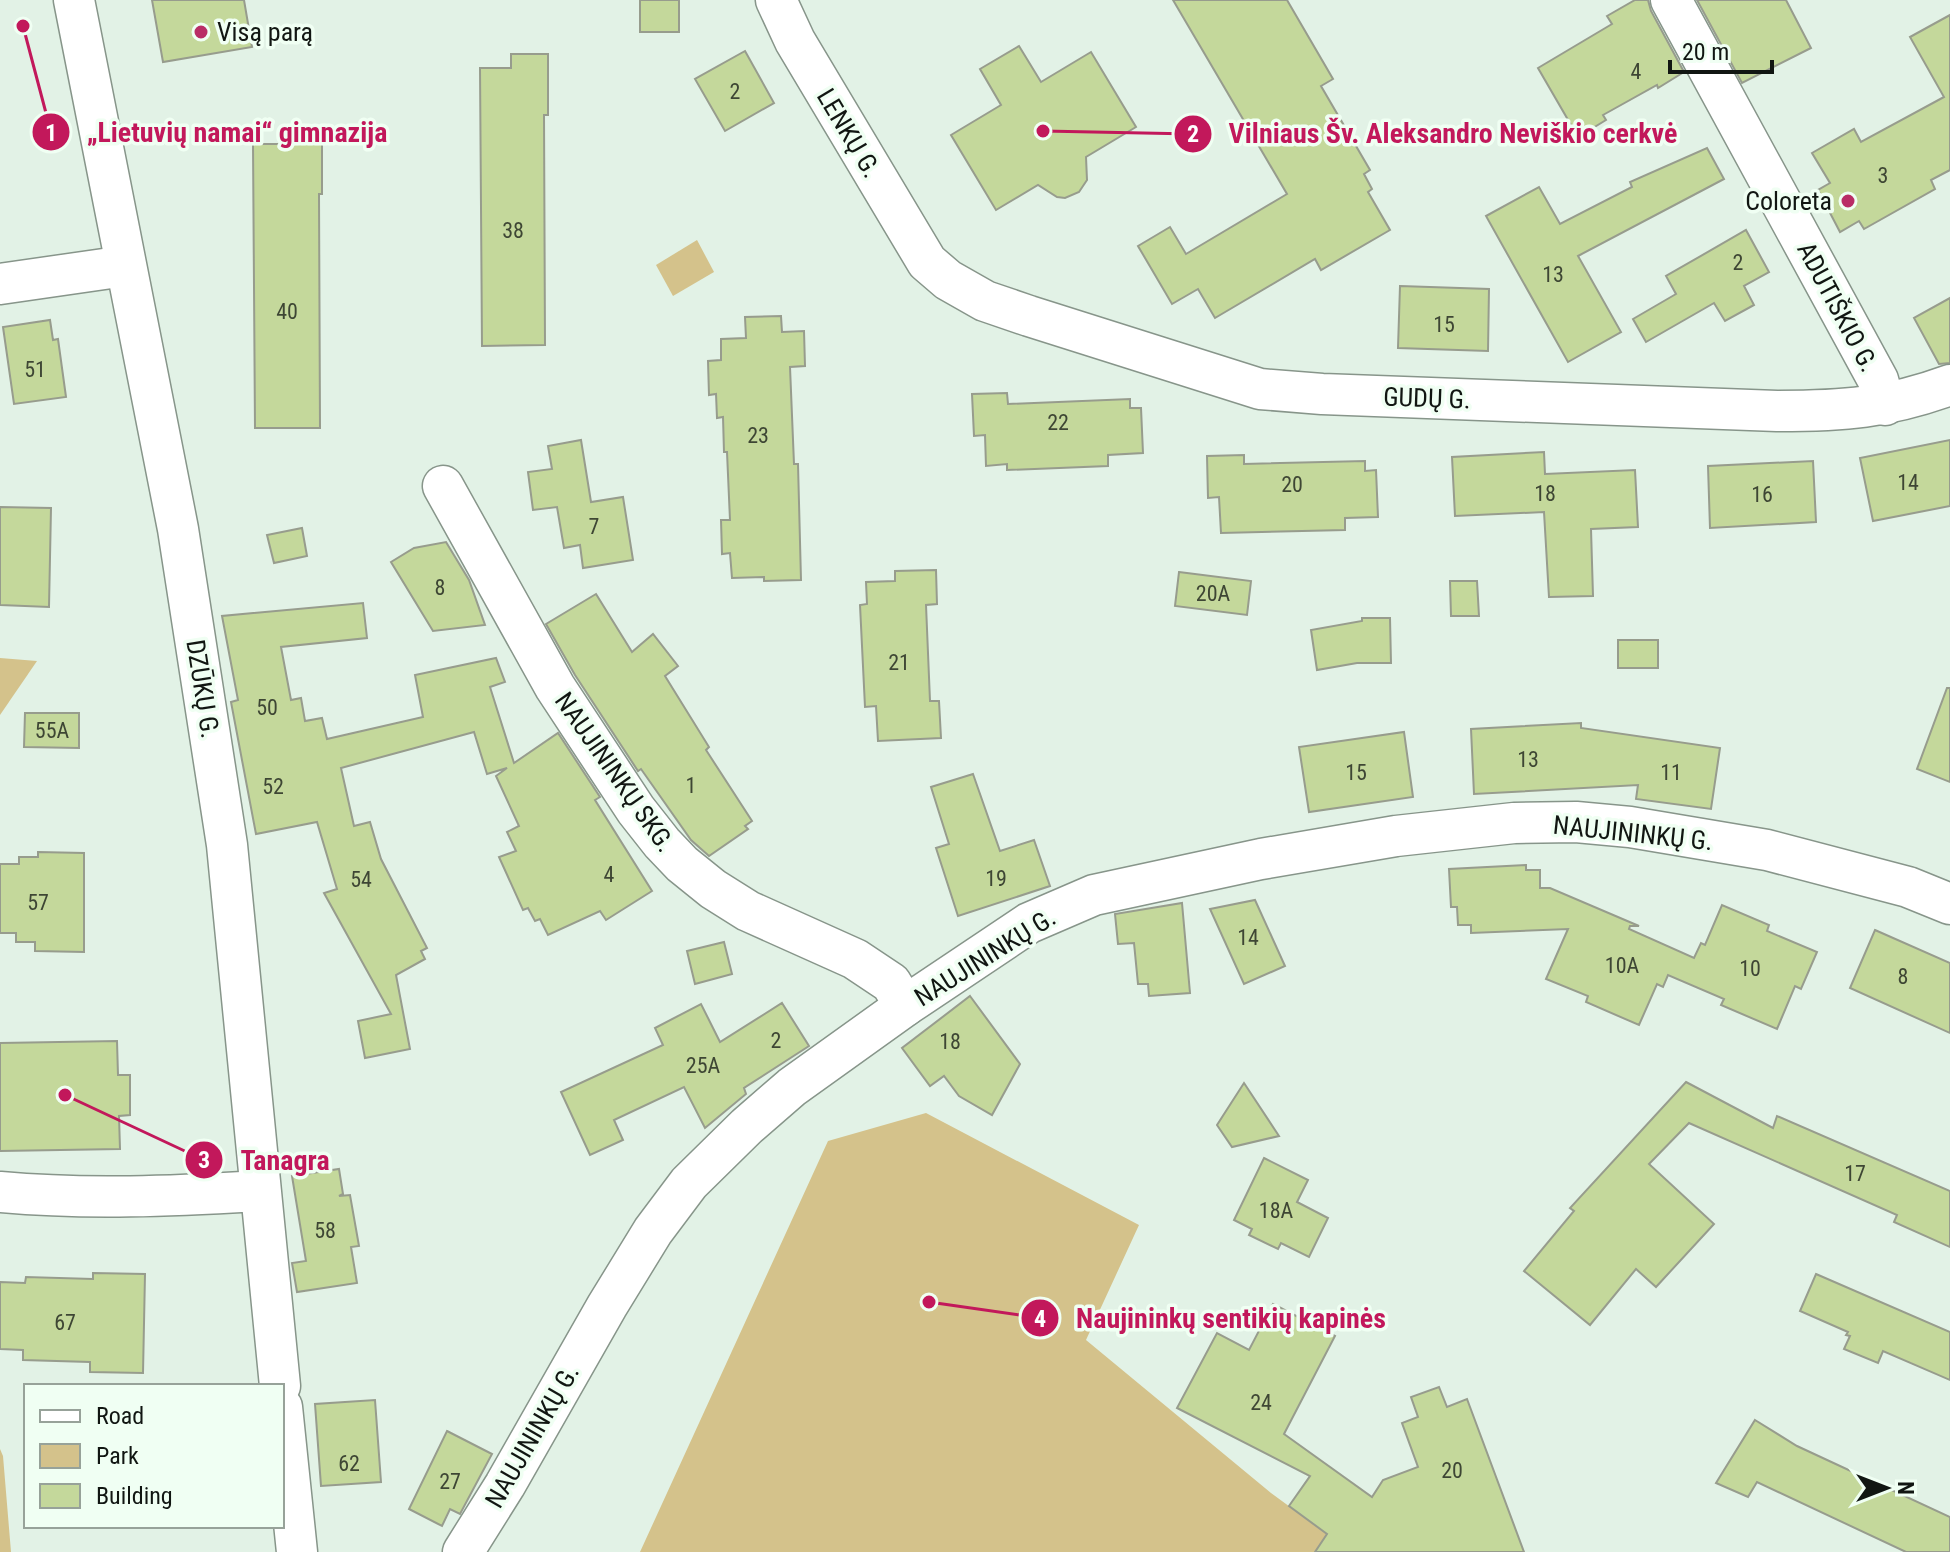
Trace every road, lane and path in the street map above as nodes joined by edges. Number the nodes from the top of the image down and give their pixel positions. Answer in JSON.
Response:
{"nodes":[{"id":1,"x":74,"y":0,"type":"edge"},
{"id":2,"x":776,"y":0,"type":"edge"},
{"id":3,"x":1671,"y":0,"type":"edge"},
{"id":4,"x":927,"y":262,"type":"joint"},
{"id":5,"x":125,"y":266,"type":"junction"},
{"id":6,"x":0,"y":284,"type":"edge"},
{"id":7,"x":1950,"y":385,"type":"edge"},
{"id":8,"x":1885,"y":405,"type":"junction"},
{"id":9,"x":443,"y":486,"type":"dead end"},
{"id":10,"x":1950,"y":904,"type":"edge"},
{"id":11,"x":905,"y":1006,"type":"junction"},
{"id":12,"x":260,"y":1191,"type":"junction"},
{"id":13,"x":0,"y":1192,"type":"edge"},
{"id":14,"x":280,"y":1384,"type":"edge"},
{"id":15,"x":284,"y":1426,"type":"edge"},
{"id":16,"x":297,"y":1552,"type":"edge"},
{"id":17,"x":463,"y":1552,"type":"edge"}],
"edges":[{"from":1,"to":5,"type":"street","name":"DZŪKŲ G."},
{"from":2,"to":4,"type":"street","name":"LENKŲ G."},
{"from":3,"to":8,"type":"street","name":"ADUTIŠKIO G."},
{"from":4,"to":8,"type":"street","name":"GUDŲ G."},
{"from":5,"to":6,"type":"street"},
{"from":5,"to":12,"type":"street","name":"DZŪKŲ G."},
{"from":7,"to":8,"type":"street","name":"GUDŲ G."},
{"from":9,"to":11,"type":"street","name":"NAUJININKŲ SKG."},
{"from":10,"to":11,"type":"street","name":"NAUJININKŲ G."},
{"from":11,"to":17,"type":"street","name":"NAUJININKŲ G."},
{"from":12,"to":13,"type":"street"},
{"from":12,"to":14,"type":"street","name":"DZŪKŲ G."},
{"from":15,"to":16,"type":"street"}]}
